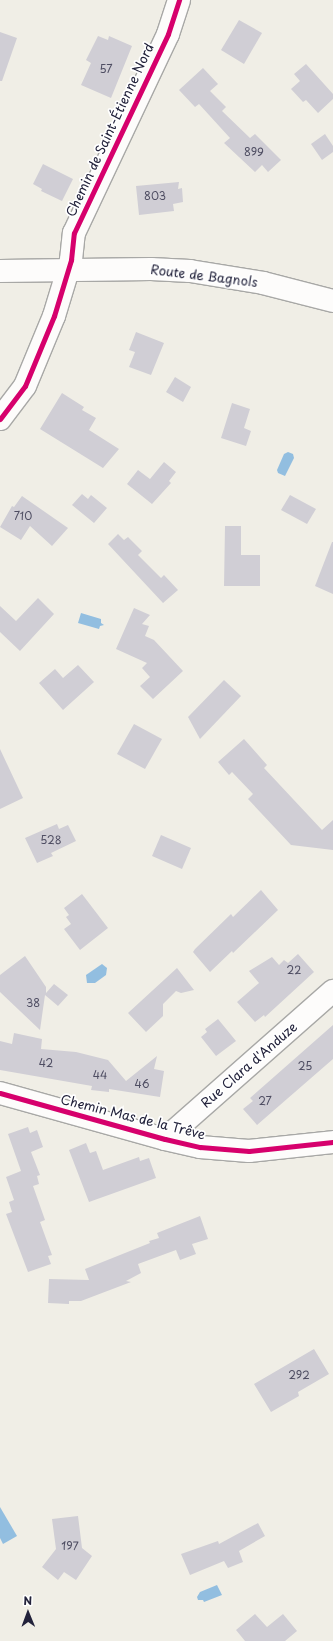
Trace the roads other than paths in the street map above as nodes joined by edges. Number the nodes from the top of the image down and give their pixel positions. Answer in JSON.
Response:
{"nodes":[{"id":1,"x":179,"y":0,"type":"edge"},
{"id":2,"x":0,"y":271,"type":"edge"},
{"id":3,"x":68,"y":271,"type":"junction"},
{"id":4,"x":333,"y":301,"type":"edge"},
{"id":5,"x":0,"y":419,"type":"edge"},
{"id":6,"x":333,"y":991,"type":"edge"},
{"id":7,"x":0,"y":1093,"type":"edge"},
{"id":8,"x":165,"y":1139,"type":"junction"},
{"id":9,"x":333,"y":1142,"type":"edge"}],
"edges":[{"from":1,"to":3,"type":"street","name":"Chemin de Saint-Étienne Nord"},
{"from":2,"to":3,"type":"street","name":"Route de Bagnols"},
{"from":3,"to":4,"type":"street","name":"Route de Bagnols"},
{"from":3,"to":5,"type":"street","name":"Chemin de Saint-Étienne Nord"},
{"from":6,"to":8,"type":"street","name":"Rue Clara d'Anduze"},
{"from":7,"to":8,"type":"street","name":"Chemin Mas de la Trêve"},
{"from":8,"to":9,"type":"street","name":"Chemin Mas de la Trêve"}]}
